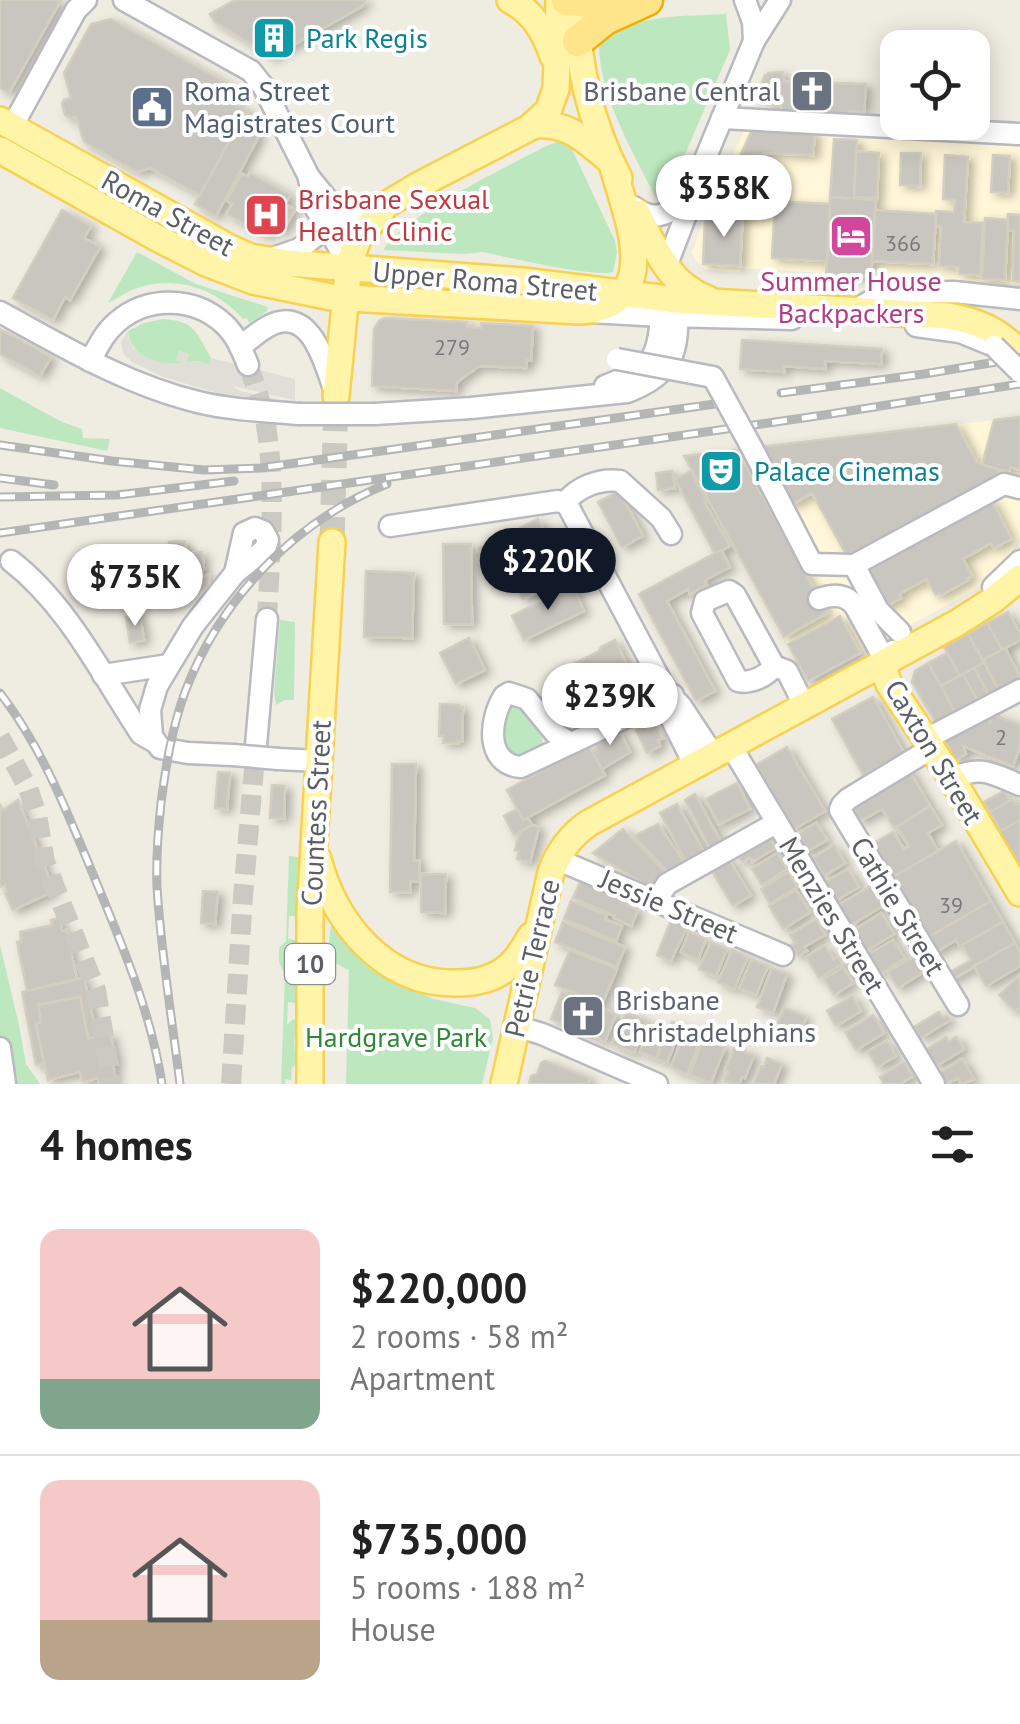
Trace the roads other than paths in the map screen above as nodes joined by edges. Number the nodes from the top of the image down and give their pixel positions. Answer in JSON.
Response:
{"nodes":[{"id":1,"x":86,"y":0,"type":"edge"},
{"id":2,"x":124,"y":0,"type":"edge"},
{"id":3,"x":510,"y":0,"type":"edge"},
{"id":4,"x":559,"y":0,"type":"edge"},
{"id":5,"x":567,"y":0,"type":"edge"},
{"id":6,"x":617,"y":0,"type":"edge"},
{"id":7,"x":647,"y":0,"type":"edge"},
{"id":8,"x":745,"y":0,"type":"edge"},
{"id":9,"x":780,"y":0,"type":"edge"},
{"id":10,"x":576,"y":1,"type":"edge"},
{"id":11,"x":578,"y":42,"type":"junction"},
{"id":12,"x":754,"y":42,"type":"junction"},
{"id":13,"x":556,"y":66,"type":"junction"},
{"id":14,"x":722,"y":118,"type":"junction"},
{"id":15,"x":534,"y":125,"type":"junction"},
{"id":16,"x":4,"y":132,"type":"edge"},
{"id":17,"x":1020,"y":134,"type":"edge"},
{"id":18,"x":610,"y":162,"type":"junction"},
{"id":19,"x":309,"y":177,"type":"junction"},
{"id":20,"x":691,"y":193,"type":"junction"},
{"id":21,"x":392,"y":202,"type":"junction"},
{"id":22,"x":634,"y":208,"type":"junction"},
{"id":23,"x":347,"y":218,"type":"junction"},
{"id":24,"x":327,"y":228,"type":"junction"},
{"id":25,"x":261,"y":259,"type":"junction"},
{"id":26,"x":348,"y":266,"type":"junction"},
{"id":27,"x":622,"y":294,"type":"junction"},
{"id":28,"x":670,"y":296,"type":"junction"},
{"id":29,"x":344,"y":298,"type":"junction"},
{"id":30,"x":1020,"y":299,"type":"edge"},
{"id":31,"x":854,"y":310,"type":"junction"},
{"id":32,"x":579,"y":311,"type":"junction"},
{"id":33,"x":0,"y":312,"type":"edge"},
{"id":34,"x":1012,"y":349,"type":"edge"},
{"id":35,"x":617,"y":359,"type":"dead end"},
{"id":36,"x":90,"y":362,"type":"junction"},
{"id":37,"x":1020,"y":372,"type":"edge"},
{"id":38,"x":336,"y":396,"type":"joint"},
{"id":39,"x":1020,"y":488,"type":"edge"},
{"id":40,"x":565,"y":503,"type":"junction"},
{"id":41,"x":390,"y":526,"type":"dead end"},
{"id":42,"x":671,"y":534,"type":"dead end"},
{"id":43,"x":332,"y":542,"type":"tunnel mouth"},
{"id":44,"x":1020,"y":560,"type":"edge"},
{"id":45,"x":10,"y":561,"type":"dead end"},
{"id":46,"x":854,"y":565,"type":"junction"},
{"id":47,"x":236,"y":573,"type":"dead end"},
{"id":48,"x":1020,"y":578,"type":"edge"},
{"id":49,"x":820,"y":599,"type":"dead end"},
{"id":50,"x":267,"y":619,"type":"tunnel mouth"},
{"id":51,"x":900,"y":632,"type":"dead end"},
{"id":52,"x":886,"y":662,"type":"junction"},
{"id":53,"x":169,"y":665,"type":"junction"},
{"id":54,"x":774,"y":666,"type":"dead end"},
{"id":55,"x":103,"y":675,"type":"junction"},
{"id":56,"x":1020,"y":690,"type":"edge"},
{"id":57,"x":668,"y":694,"type":"junction"},
{"id":58,"x":805,"y":707,"type":"junction"},
{"id":59,"x":156,"y":742,"type":"junction"},
{"id":60,"x":570,"y":743,"type":"dead end"},
{"id":61,"x":929,"y":744,"type":"junction"},
{"id":62,"x":256,"y":745,"type":"tunnel mouth"},
{"id":63,"x":713,"y":756,"type":"junction"},
{"id":64,"x":319,"y":761,"type":"junction"},
{"id":65,"x":952,"y":780,"type":"junction"},
{"id":66,"x":1020,"y":786,"type":"edge"},
{"id":67,"x":776,"y":823,"type":"junction"},
{"id":68,"x":314,"y":844,"type":"junction"},
{"id":69,"x":556,"y":859,"type":"junction"},
{"id":70,"x":1020,"y":893,"type":"edge"},
{"id":71,"x":656,"y":901,"type":"junction"},
{"id":72,"x":539,"y":925,"type":"junction"},
{"id":73,"x":782,"y":955,"type":"dead end"},
{"id":74,"x":958,"y":1005,"type":"dead end"},
{"id":75,"x":516,"y":1026,"type":"junction"},
{"id":76,"x":0,"y":1048,"type":"edge"},
{"id":77,"x":616,"y":1076,"type":"edge"},
{"id":78,"x":6,"y":1084,"type":"edge"},
{"id":79,"x":310,"y":1084,"type":"edge"},
{"id":80,"x":504,"y":1084,"type":"edge"},
{"id":81,"x":657,"y":1084,"type":"edge"},
{"id":82,"x":934,"y":1084,"type":"edge"}],
"edges":[{"from":1,"to":16,"type":"street"},
{"from":2,"to":19,"type":"street"},
{"from":3,"to":13,"type":"main road"},
{"from":4,"to":13,"type":"main road"},
{"from":5,"to":10,"type":"highway"},
{"from":6,"to":10,"type":"highway"},
{"from":7,"to":11,"type":"highway"},
{"from":8,"to":12,"type":"street"},
{"from":9,"to":12,"type":"street"},
{"from":10,"to":11,"type":"main road"},
{"from":11,"to":18,"type":"main road"},
{"from":12,"to":14,"type":"street"},
{"from":13,"to":15,"type":"main road"},
{"from":14,"to":17,"type":"street"},
{"from":14,"to":20,"type":"street"},
{"from":15,"to":18,"type":"main road"},
{"from":15,"to":21,"type":"main road"},
{"from":16,"to":25,"type":"main road","name":"Roma Street"},
{"from":16,"to":29,"type":"main road","name":"Roma Street"},
{"from":18,"to":22,"type":"main road"},
{"from":18,"to":27,"type":"main road"},
{"from":19,"to":23,"type":"street"},
{"from":19,"to":24,"type":"street"},
{"from":20,"to":22,"type":"street"},
{"from":20,"to":28,"type":"street"},
{"from":21,"to":23,"type":"street"},
{"from":21,"to":26,"type":"main road"},
{"from":22,"to":28,"type":"main road"},
{"from":23,"to":24,"type":"street"},
{"from":24,"to":25,"type":"street"},
{"from":24,"to":26,"type":"street"},
{"from":25,"to":26,"type":"main road","name":"Roma Street"},
{"from":26,"to":27,"type":"main road","name":"Upper Roma Street"},
{"from":26,"to":29,"type":"main road"},
{"from":27,"to":28,"type":"main road","name":"Upper Roma Street"},
{"from":27,"to":32,"type":"main road","name":"Upper Roma Street"},
{"from":28,"to":31,"type":"main road","name":"Upper Roma Street"},
{"from":28,"to":32,"type":"street","name":"Upper Roma Street"},
{"from":28,"to":34,"type":"street","name":"Upper Roma Street"},
{"from":28,"to":36,"type":"street","bridge":true},
{"from":29,"to":32,"type":"main road","name":"Upper Roma Street"},
{"from":29,"to":38,"type":"main road"},
{"from":30,"to":31,"type":"street","name":"Upper Roma Street"},
{"from":31,"to":34,"type":"main road","name":"Upper Roma Street"},
{"from":33,"to":36,"type":"street"},
{"from":34,"to":37,"type":"street","name":"Upper Roma Street","bridge":true},
{"from":35,"to":46,"type":"street","bridge":true},
{"from":36,"to":38,"type":"street"},
{"from":39,"to":46,"type":"street"},
{"from":40,"to":41,"type":"street"},
{"from":40,"to":42,"type":"street"},
{"from":40,"to":57,"type":"street","name":"Menzies Street"},
{"from":43,"to":64,"type":"main road","name":"Countess Street","number":"10"},
{"from":44,"to":52,"type":"street","name":"Petrie Terrace"},
{"from":45,"to":55,"type":"street"},
{"from":46,"to":51,"type":"street"},
{"from":47,"to":53,"type":"street"},
{"from":48,"to":52,"type":"main road","name":"Petrie Terrace"},
{"from":49,"to":52,"type":"street"},
{"from":50,"to":62,"type":"street"},
{"from":52,"to":58,"type":"main road","name":"Petrie Terrace"},
{"from":52,"to":61,"type":"main road","name":"Caxton Street"},
{"from":53,"to":55,"type":"street"},
{"from":53,"to":59,"type":"street"},
{"from":54,"to":58,"type":"street"},
{"from":55,"to":59,"type":"street"},
{"from":56,"to":61,"type":"street"},
{"from":57,"to":60,"type":"street"},
{"from":57,"to":63,"type":"street","name":"Menzies Street"},
{"from":58,"to":63,"type":"main road","name":"Petrie Terrace"},
{"from":59,"to":64,"type":"street","bridge":true},
{"from":61,"to":65,"type":"main road","name":"Caxton Street"},
{"from":61,"to":74,"type":"street","name":"Cathie Street"},
{"from":63,"to":67,"type":"street","name":"Menzies Street"},
{"from":63,"to":69,"type":"main road","name":"Petrie Terrace"},
{"from":64,"to":68,"type":"main road","name":"Countess Street","number":"10"},
{"from":65,"to":66,"type":"street"},
{"from":65,"to":70,"type":"main road","name":"Caxton Street"},
{"from":67,"to":71,"type":"street"},
{"from":67,"to":82,"type":"street","name":"Menzies Street"},
{"from":68,"to":72,"type":"main road"},
{"from":68,"to":79,"type":"main road","name":"Countess Street","number":"10"},
{"from":69,"to":71,"type":"street","name":"Jessie Street"},
{"from":69,"to":72,"type":"main road","name":"Petrie Terrace"},
{"from":71,"to":73,"type":"street","name":"Jessie Street"},
{"from":72,"to":75,"type":"main road","name":"Petrie Terrace"},
{"from":75,"to":77,"type":"street"},
{"from":75,"to":80,"type":"main road","name":"Petrie Terrace"},
{"from":76,"to":78,"type":"street"},
{"from":77,"to":81,"type":"street"}]}
